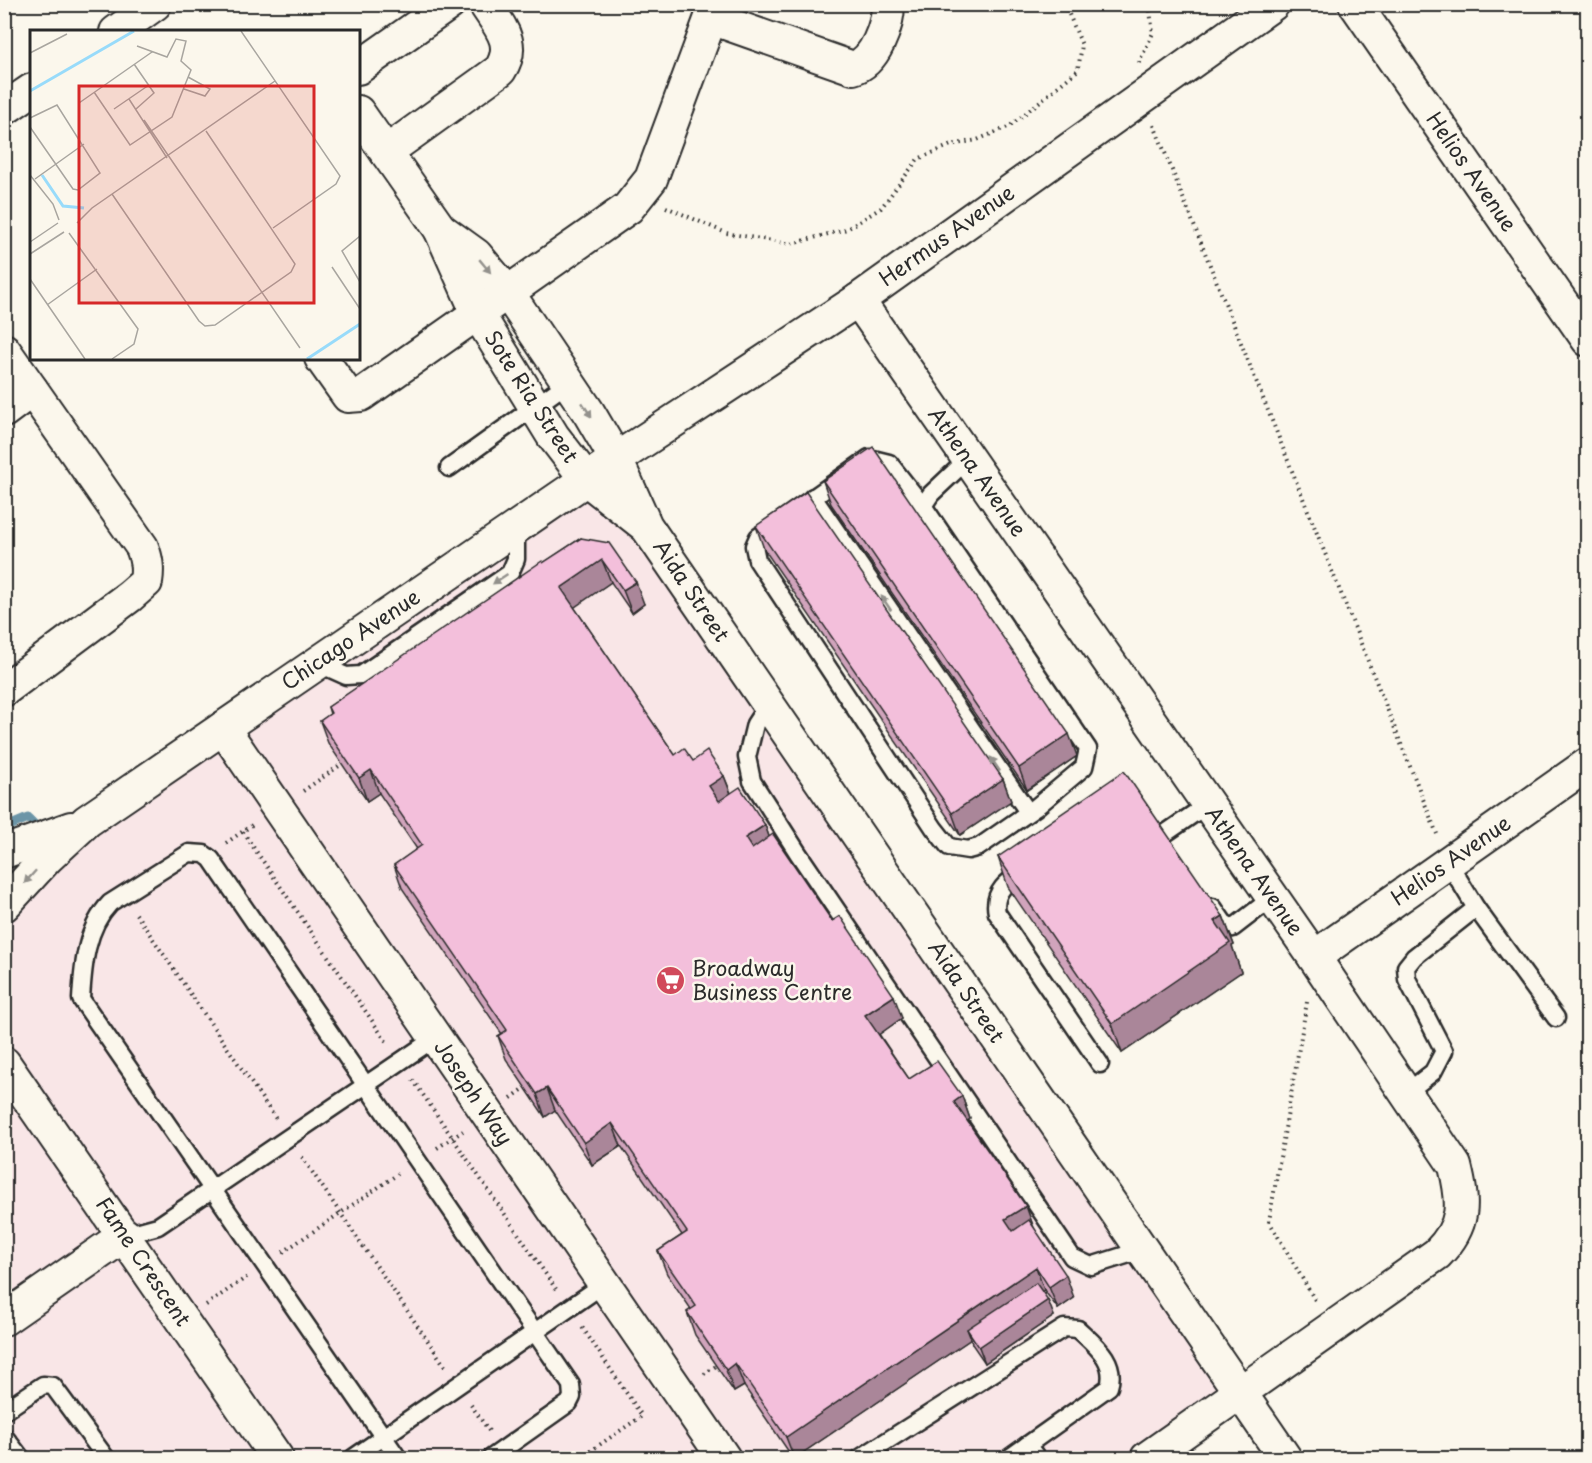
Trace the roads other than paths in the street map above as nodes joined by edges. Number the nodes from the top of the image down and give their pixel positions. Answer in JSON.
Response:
{"nodes":[{"id":1,"x":154,"y":4,"type":"edge"},
{"id":2,"x":449,"y":4,"type":"edge"},
{"id":3,"x":485,"y":4,"type":"edge"},
{"id":4,"x":888,"y":4,"type":"edge"},
{"id":5,"x":1273,"y":4,"type":"edge"},
{"id":6,"x":1355,"y":4,"type":"edge"},
{"id":7,"x":714,"y":11,"type":"edge"},
{"id":8,"x":119,"y":30,"type":"edge"},
{"id":9,"x":360,"y":67,"type":"edge"},
{"id":10,"x":30,"y":91,"type":"edge"},
{"id":11,"x":4,"y":109,"type":"edge"},
{"id":12,"x":360,"y":115,"type":"edge"},
{"id":13,"x":386,"y":152,"type":"junction"},
{"id":14,"x":440,"y":229,"type":"junction"},
{"id":15,"x":508,"y":293,"type":"junction"},
{"id":16,"x":858,"y":300,"type":"junction"},
{"id":17,"x":478,"y":314,"type":"junction"},
{"id":18,"x":1587,"y":340,"type":"edge"},
{"id":19,"x":4,"y":350,"type":"edge"},
{"id":20,"x":322,"y":360,"type":"edge"},
{"id":21,"x":569,"y":382,"type":"junction"},
{"id":22,"x":32,"y":390,"type":"junction"},
{"id":23,"x":534,"y":406,"type":"junction"},
{"id":24,"x":4,"y":411,"type":"edge"},
{"id":25,"x":616,"y":459,"type":"junction"},
{"id":26,"x":968,"y":459,"type":"junction"},
{"id":27,"x":449,"y":468,"type":"dead end"},
{"id":28,"x":586,"y":479,"type":"junction"},
{"id":29,"x":813,"y":497,"type":"junction"},
{"id":30,"x":923,"y":506,"type":"junction"},
{"id":31,"x":646,"y":526,"type":"junction"},
{"id":32,"x":4,"y":690,"type":"edge"},
{"id":33,"x":768,"y":704,"type":"junction"},
{"id":34,"x":223,"y":728,"type":"junction"},
{"id":35,"x":1587,"y":764,"type":"edge"},
{"id":36,"x":1208,"y":804,"type":"junction"},
{"id":37,"x":1028,"y":813,"type":"junction"},
{"id":38,"x":1153,"y":819,"type":"edge"},
{"id":39,"x":87,"y":821,"type":"junction"},
{"id":40,"x":4,"y":852,"type":"edge"},
{"id":41,"x":1040,"y":860,"type":"edge"},
{"id":42,"x":1448,"y":862,"type":"junction"},
{"id":43,"x":1203,"y":894,"type":"edge"},
{"id":44,"x":1273,"y":897,"type":"junction"},
{"id":45,"x":4,"y":905,"type":"edge"},
{"id":46,"x":1476,"y":908,"type":"junction"},
{"id":47,"x":1314,"y":957,"type":"junction"},
{"id":48,"x":1556,"y":1018,"type":"dead end"},
{"id":49,"x":435,"y":1038,"type":"junction"},
{"id":50,"x":6,"y":1061,"type":"edge"},
{"id":51,"x":1100,"y":1064,"type":"dead end"},
{"id":52,"x":365,"y":1085,"type":"junction"},
{"id":53,"x":1406,"y":1093,"type":"junction"},
{"id":54,"x":212,"y":1190,"type":"junction"},
{"id":55,"x":125,"y":1235,"type":"junction"},
{"id":56,"x":1142,"y":1250,"type":"junction"},
{"id":57,"x":604,"y":1284,"type":"junction"},
{"id":58,"x":4,"y":1319,"type":"edge"},
{"id":59,"x":535,"y":1333,"type":"junction"},
{"id":60,"x":1240,"y":1393,"type":"junction"},
{"id":61,"x":4,"y":1412,"type":"edge"},
{"id":62,"x":4,"y":1436,"type":"edge"},
{"id":63,"x":383,"y":1437,"type":"junction"},
{"id":64,"x":1032,"y":1452,"type":"edge"},
{"id":65,"x":497,"y":1454,"type":"edge"},
{"id":66,"x":21,"y":1458,"type":"edge"},
{"id":67,"x":106,"y":1458,"type":"edge"},
{"id":68,"x":277,"y":1458,"type":"edge"},
{"id":69,"x":352,"y":1458,"type":"edge"},
{"id":70,"x":398,"y":1458,"type":"edge"},
{"id":71,"x":724,"y":1458,"type":"edge"},
{"id":72,"x":860,"y":1458,"type":"edge"},
{"id":73,"x":1009,"y":1458,"type":"edge"},
{"id":74,"x":1147,"y":1458,"type":"edge"},
{"id":75,"x":1285,"y":1458,"type":"edge"}],
"edges":[{"from":1,"to":8,"type":"street"},
{"from":2,"to":9,"type":"street"},
{"from":3,"to":13,"type":"street"},
{"from":4,"to":7,"type":"street","name":"Sote Ria Street"},
{"from":5,"to":16,"type":"street","name":"Hermus Avenue"},
{"from":6,"to":18,"type":"street","name":"Helios Avenue"},
{"from":7,"to":15,"type":"street","name":"Sote Ria Street"},
{"from":10,"to":11,"type":"street"},
{"from":12,"to":13,"type":"street","name":"Sote Ria Street"},
{"from":13,"to":14,"type":"street","name":"Sote Ria Street"},
{"from":14,"to":15,"type":"street","name":"Sote Ria Street","one_way":true},
{"from":14,"to":17,"type":"street","name":"Sote Ria Street"},
{"from":15,"to":17,"type":"street","name":"Sote Ria Street"},
{"from":15,"to":21,"type":"street","name":"Sote Ria Street"},
{"from":16,"to":25,"type":"street","name":"Hermus Avenue"},
{"from":16,"to":26,"type":"street","name":"Athena Avenue"},
{"from":17,"to":20,"type":"street","name":"Sote Ria Street"},
{"from":17,"to":23,"type":"street","name":"Sote Ria Street"},
{"from":19,"to":22,"type":"street"},
{"from":21,"to":23,"type":"lane"},
{"from":21,"to":25,"type":"street","name":"Sote Ria Street","one_way":true},
{"from":22,"to":24,"type":"street"},
{"from":22,"to":32,"type":"street"},
{"from":23,"to":27,"type":"lane"},
{"from":23,"to":28,"type":"street","name":"Sote Ria Street"},
{"from":25,"to":28,"type":"street","name":"Chicago Avenue"},
{"from":25,"to":31,"type":"street","name":"Aida Street"},
{"from":26,"to":30,"type":"lane"},
{"from":26,"to":36,"type":"street","name":"Athena Avenue"},
{"from":28,"to":31,"type":"street","name":"Aida Street"},
{"from":28,"to":34,"type":"street","name":"Chicago Avenue"},
{"from":29,"to":30,"type":"lane"},
{"from":37,"to":29,"type":"lane","one_way":true},
{"from":29,"to":37,"type":"lane"},
{"from":30,"to":37,"type":"lane"},
{"from":31,"to":33,"type":"street","name":"Aida Street"},
{"from":33,"to":56,"type":"street","name":"Aida Street"},
{"from":33,"to":56,"type":"lane"},
{"from":34,"to":39,"type":"street","name":"Chicago Avenue"},
{"from":34,"to":49,"type":"street","name":"Joseph Way"},
{"from":35,"to":42,"type":"street","name":"Helios Avenue"},
{"from":36,"to":38,"type":"lane"},
{"from":36,"to":44,"type":"street","name":"Athena Avenue"},
{"from":39,"to":40,"type":"street","name":"Chicago Avenue"},
{"from":39,"to":45,"type":"street","name":"Chicago Avenue","one_way":true},
{"from":41,"to":51,"type":"lane"},
{"from":42,"to":46,"type":"lane"},
{"from":42,"to":47,"type":"street","name":"Helios Avenue"},
{"from":43,"to":44,"type":"lane"},
{"from":44,"to":47,"type":"street","name":"Athena Avenue"},
{"from":46,"to":48,"type":"lane"},
{"from":46,"to":53,"type":"lane"},
{"from":47,"to":53,"type":"street","name":"Athena Avenue"},
{"from":49,"to":52,"type":"lane"},
{"from":49,"to":57,"type":"street","name":"Joseph Way"},
{"from":50,"to":55,"type":"street","name":"Fame Crescent"},
{"from":52,"to":54,"type":"lane"},
{"from":52,"to":54,"type":"lane"},
{"from":52,"to":59,"type":"lane"},
{"from":53,"to":60,"type":"street","name":"Athena Avenue"},
{"from":54,"to":55,"type":"lane"},
{"from":54,"to":63,"type":"lane"},
{"from":55,"to":58,"type":"street"},
{"from":55,"to":68,"type":"street","name":"Fame Crescent"},
{"from":56,"to":60,"type":"street","name":"Aida Street"},
{"from":57,"to":59,"type":"lane"},
{"from":57,"to":71,"type":"street","name":"Joseph Way"},
{"from":59,"to":63,"type":"lane"},
{"from":59,"to":65,"type":"lane"},
{"from":60,"to":74,"type":"street"},
{"from":60,"to":75,"type":"street","name":"Aida Street"},
{"from":61,"to":67,"type":"lane"},
{"from":62,"to":66,"type":"lane"},
{"from":63,"to":69,"type":"lane"},
{"from":63,"to":70,"type":"lane"},
{"from":64,"to":72,"type":"lane"},
{"from":64,"to":73,"type":"lane"}]}
